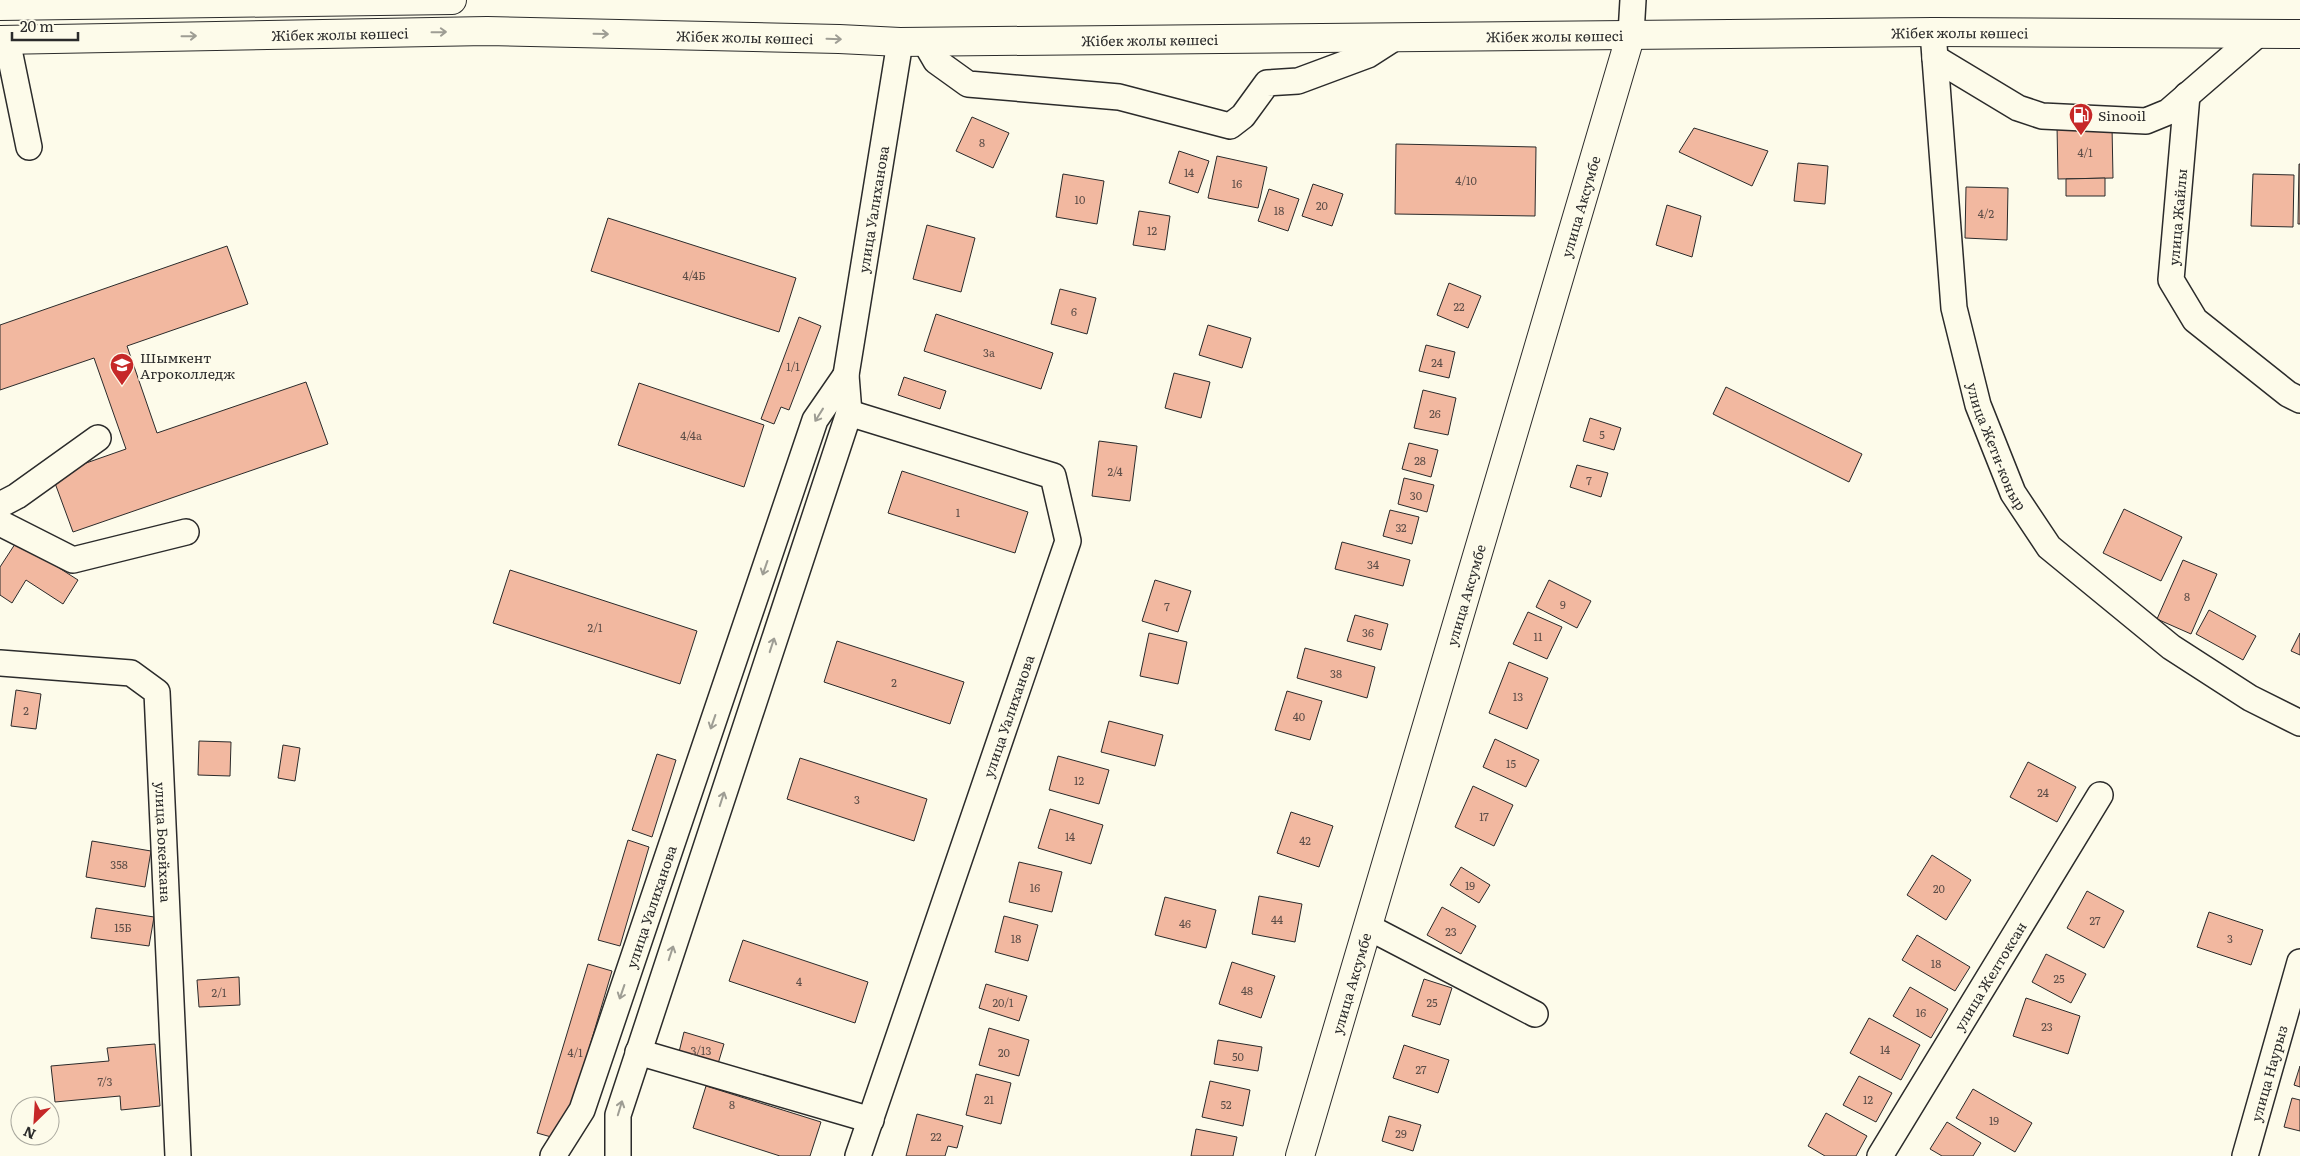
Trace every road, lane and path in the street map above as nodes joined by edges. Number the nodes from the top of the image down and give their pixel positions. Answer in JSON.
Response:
{"nodes":[{"id":1,"x":452,"y":0,"type":"edge"},
{"id":2,"x":1633,"y":0,"type":"edge"},
{"id":3,"x":0,"y":6,"type":"edge"},
{"id":4,"x":1632,"y":34,"type":"junction"},
{"id":5,"x":2300,"y":34,"type":"edge"},
{"id":6,"x":2256,"y":35,"type":"junction"},
{"id":7,"x":1396,"y":37,"type":"junction"},
{"id":8,"x":4,"y":40,"type":"edge"},
{"id":9,"x":912,"y":42,"type":"junction"},
{"id":10,"x":1934,"y":45,"type":"junction"},
{"id":11,"x":2188,"y":95,"type":"junction"},
{"id":12,"x":28,"y":147,"type":"dead end"},
{"id":13,"x":846,"y":375,"type":"junction"},
{"id":14,"x":2300,"y":400,"type":"edge"},
{"id":15,"x":849,"y":413,"type":"junction"},
{"id":16,"x":98,"y":438,"type":"dead end"},
{"id":17,"x":0,"y":505,"type":"edge"},
{"id":18,"x":0,"y":523,"type":"edge"},
{"id":19,"x":186,"y":532,"type":"dead end"},
{"id":20,"x":0,"y":663,"type":"edge"},
{"id":21,"x":2300,"y":723,"type":"edge"},
{"id":22,"x":2100,"y":795,"type":"dead end"},
{"id":23,"x":1368,"y":927,"type":"junction"},
{"id":24,"x":2300,"y":962,"type":"edge"},
{"id":25,"x":1535,"y":1014,"type":"dead end"},
{"id":26,"x":638,"y":1052,"type":"junction"},
{"id":27,"x":871,"y":1120,"type":"junction"},
{"id":28,"x":178,"y":1156,"type":"edge"},
{"id":29,"x":553,"y":1156,"type":"edge"},
{"id":30,"x":618,"y":1156,"type":"edge"},
{"id":31,"x":858,"y":1156,"type":"edge"},
{"id":32,"x":1300,"y":1156,"type":"edge"},
{"id":33,"x":1880,"y":1156,"type":"edge"},
{"id":34,"x":2245,"y":1156,"type":"edge"}],
"edges":[{"from":1,"to":3,"type":"main road"},
{"from":2,"to":4,"type":"street"},
{"from":4,"to":7,"type":"main road","name":"Жібек жолы көшесі"},
{"from":4,"to":10,"type":"main road","name":"Жібек жолы көшесі"},
{"from":4,"to":23,"type":"main road","name":"улица Аксумбе"},
{"from":5,"to":6,"type":"main road","name":"Жібек жолы көшесі"},
{"from":6,"to":10,"type":"main road","name":"Жібек жолы көшесі"},
{"from":6,"to":11,"type":"street"},
{"from":7,"to":9,"type":"main road","name":"Жібек жолы көшесі"},
{"from":7,"to":9,"type":"street"},
{"from":8,"to":9,"type":"main road","name":"Жібек жолы көшесі","one_way":true},
{"from":8,"to":12,"type":"street"},
{"from":9,"to":13,"type":"street","name":"улица Уалиханова"},
{"from":10,"to":11,"type":"street"},
{"from":10,"to":21,"type":"street","name":"улица Жети-коныр"},
{"from":11,"to":14,"type":"street","name":"улица Жайлы"},
{"from":13,"to":15,"type":"street","name":"улица Уалиханова"},
{"from":13,"to":29,"type":"street","name":"улица Уалиханова","one_way":true},
{"from":26,"to":15,"type":"street","name":"улица Уалиханова","one_way":true},
{"from":15,"to":27,"type":"street","name":"улица Уалиханова"},
{"from":16,"to":17,"type":"street"},
{"from":18,"to":19,"type":"street"},
{"from":20,"to":28,"type":"street","name":"улица Бокейхана"},
{"from":22,"to":33,"type":"street","name":"улица Желтоксан"},
{"from":23,"to":25,"type":"street"},
{"from":23,"to":32,"type":"main road","name":"улица Аксумбе"},
{"from":24,"to":34,"type":"street","name":"улица Наурыз"},
{"from":26,"to":27,"type":"street"},
{"from":30,"to":26,"type":"street","name":"улица Уалиханова","one_way":true},
{"from":27,"to":31,"type":"street","name":"улица Уалиханова"}]}
